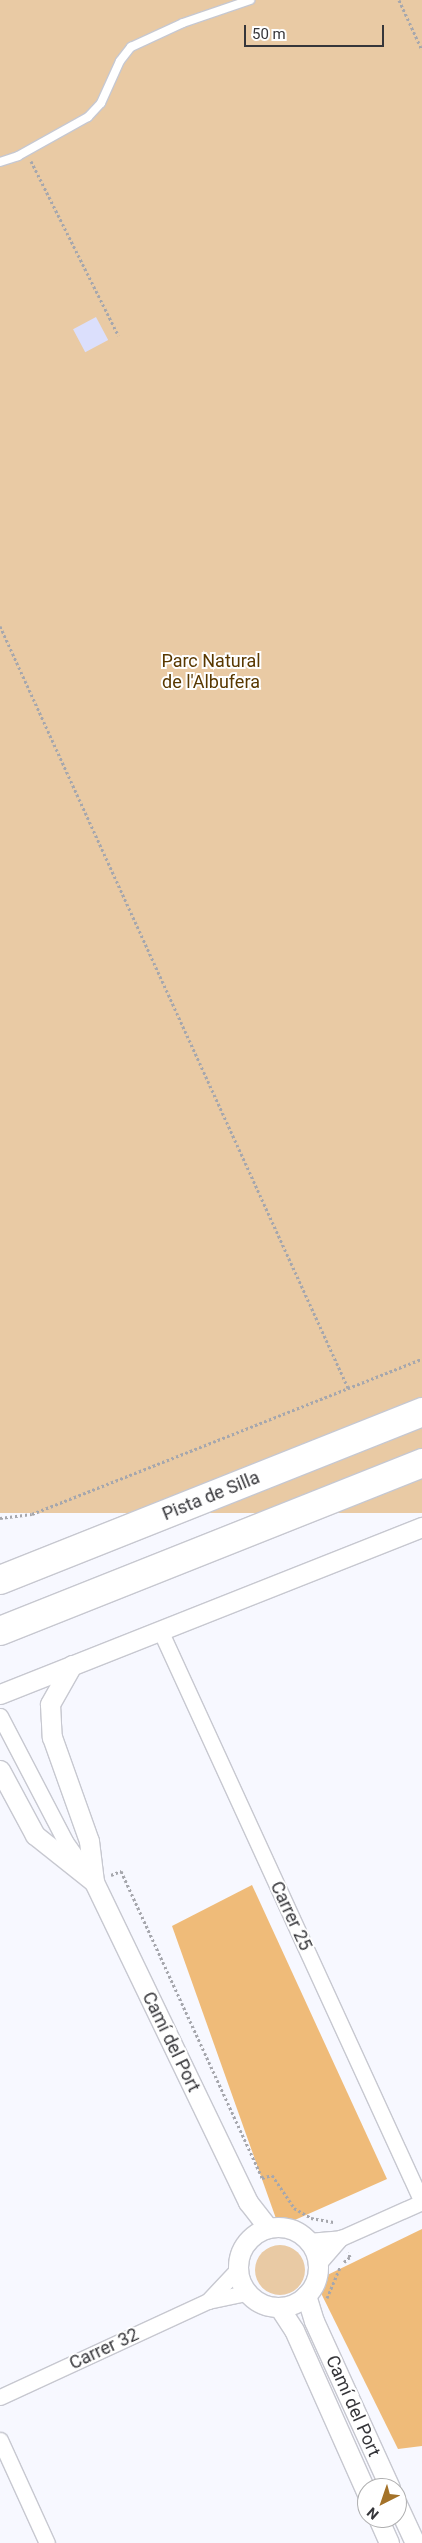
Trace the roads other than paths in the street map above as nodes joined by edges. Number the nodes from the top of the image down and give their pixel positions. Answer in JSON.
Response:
{"nodes":[{"id":1,"x":250,"y":0,"type":"edge"},
{"id":2,"x":0,"y":162,"type":"edge"},
{"id":3,"x":422,"y":1412,"type":"edge"},
{"id":4,"x":422,"y":1463,"type":"edge"},
{"id":5,"x":422,"y":1527,"type":"edge"},
{"id":6,"x":0,"y":1580,"type":"edge"},
{"id":7,"x":0,"y":1630,"type":"edge"},
{"id":8,"x":160,"y":1630,"type":"junction"},
{"id":9,"x":72,"y":1666,"type":"junction"},
{"id":10,"x":0,"y":1694,"type":"edge"},
{"id":11,"x":0,"y":1716,"type":"edge"},
{"id":12,"x":0,"y":1770,"type":"edge"},
{"id":13,"x":94,"y":1882,"type":"junction"},
{"id":14,"x":248,"y":2202,"type":"junction"},
{"id":15,"x":422,"y":2202,"type":"edge"},
{"id":16,"x":268,"y":2228,"type":"junction"},
{"id":17,"x":250,"y":2238,"type":"junction"},
{"id":18,"x":341,"y":2238,"type":"junction"},
{"id":19,"x":308,"y":2241,"type":"junction"},
{"id":20,"x":318,"y":2264,"type":"junction"},
{"id":21,"x":238,"y":2269,"type":"junction"},
{"id":22,"x":247,"y":2293,"type":"junction"},
{"id":23,"x":306,"y":2295,"type":"junction"},
{"id":24,"x":208,"y":2301,"type":"junction"},
{"id":25,"x":280,"y":2307,"type":"junction"},
{"id":26,"x":0,"y":2397,"type":"edge"},
{"id":27,"x":0,"y":2440,"type":"edge"},
{"id":28,"x":360,"y":2478,"type":"edge"},
{"id":29,"x":385,"y":2478,"type":"edge"},
{"id":30,"x":407,"y":2526,"type":"edge"},
{"id":31,"x":382,"y":2528,"type":"edge"},
{"id":32,"x":47,"y":2543,"type":"edge"},
{"id":33,"x":389,"y":2543,"type":"edge"},
{"id":34,"x":415,"y":2543,"type":"edge"}],
"edges":[{"from":1,"to":2,"type":"lane"},
{"from":3,"to":6,"type":"highway","name":"Pista de Silla"},
{"from":4,"to":7,"type":"highway"},
{"from":5,"to":8,"type":"street"},
{"from":8,"to":9,"type":"street"},
{"from":8,"to":15,"type":"street","name":"Carrer 25"},
{"from":9,"to":10,"type":"street"},
{"from":9,"to":13,"type":"street","name":"Camí del Port"},
{"from":11,"to":13,"type":"street","name":"Camí del Port"},
{"from":12,"to":13,"type":"street","name":"Camí del Port"},
{"from":13,"to":14,"type":"street","name":"Camí del Port"},
{"from":14,"to":16,"type":"street","name":"Camí del Port"},
{"from":14,"to":17,"type":"street","name":"Camí del Port"},
{"from":15,"to":18,"type":"street"},
{"from":16,"to":17,"type":"street"},
{"from":16,"to":19,"type":"street"},
{"from":17,"to":21,"type":"street"},
{"from":18,"to":19,"type":"street"},
{"from":18,"to":20,"type":"street"},
{"from":19,"to":20,"type":"street"},
{"from":20,"to":23,"type":"street"},
{"from":21,"to":22,"type":"street"},
{"from":21,"to":24,"type":"street","name":"Carrer 32"},
{"from":22,"to":24,"type":"street","name":"Carrer 32"},
{"from":22,"to":25,"type":"street"},
{"from":23,"to":25,"type":"street"},
{"from":23,"to":29,"type":"street","name":"Camí del Port"},
{"from":24,"to":26,"type":"street","name":"Carrer 32"},
{"from":25,"to":28,"type":"street","name":"Camí del Port"},
{"from":27,"to":32,"type":"street"},
{"from":30,"to":34,"type":"street"},
{"from":31,"to":33,"type":"street"}]}
